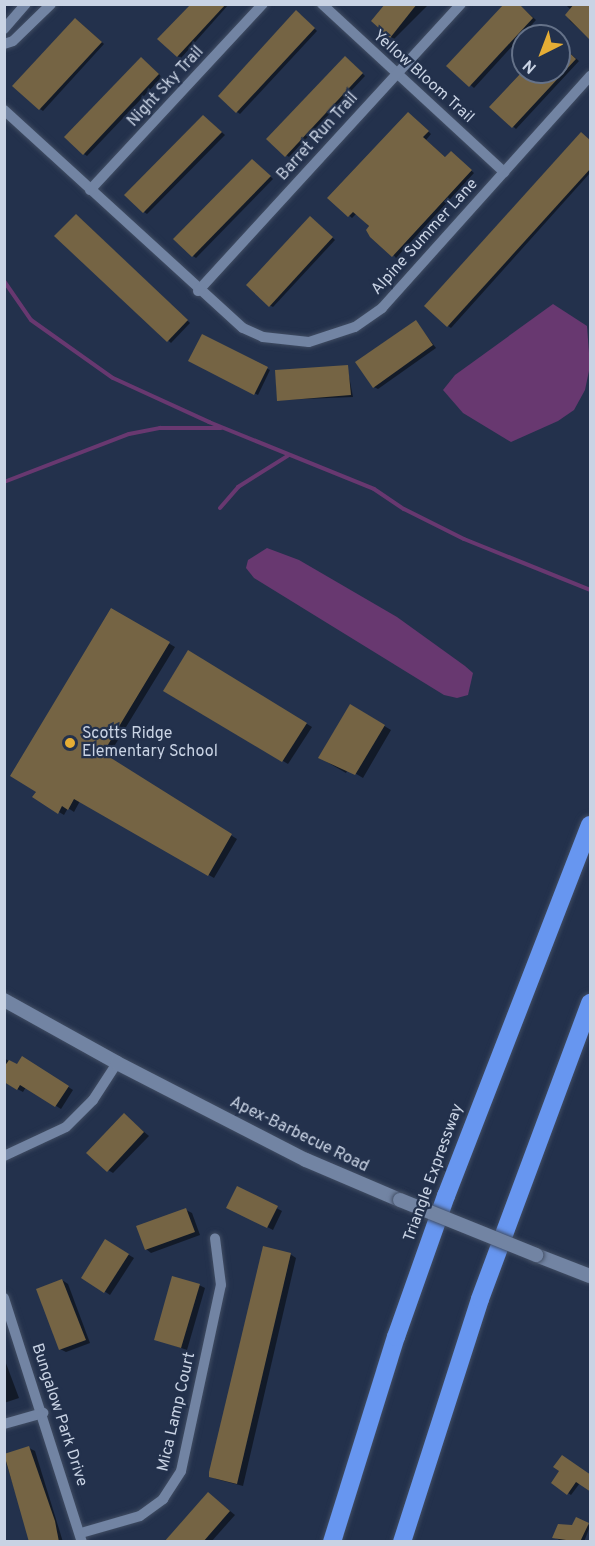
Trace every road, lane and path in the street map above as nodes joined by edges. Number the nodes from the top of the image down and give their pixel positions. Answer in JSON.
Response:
{"nodes":[{"id":1,"x":26,"y":4,"type":"edge"},
{"id":2,"x":51,"y":4,"type":"edge"},
{"id":3,"x":263,"y":4,"type":"edge"},
{"id":4,"x":321,"y":4,"type":"edge"},
{"id":5,"x":460,"y":4,"type":"edge"},
{"id":6,"x":4,"y":29,"type":"edge"},
{"id":7,"x":4,"y":44,"type":"edge"},
{"id":8,"x":397,"y":73,"type":"junction"},
{"id":9,"x":591,"y":76,"type":"edge"},
{"id":10,"x":4,"y":110,"type":"edge"},
{"id":11,"x":504,"y":172,"type":"junction"},
{"id":12,"x":90,"y":190,"type":"junction"},
{"id":13,"x":198,"y":291,"type":"junction"},
{"id":14,"x":591,"y":825,"type":"edge"},
{"id":15,"x":4,"y":1000,"type":"edge"},
{"id":16,"x":591,"y":1003,"type":"edge"},
{"id":17,"x":117,"y":1063,"type":"junction"},
{"id":18,"x":4,"y":1156,"type":"edge"},
{"id":19,"x":215,"y":1238,"type":"dead end"},
{"id":20,"x":591,"y":1276,"type":"edge"},
{"id":21,"x":4,"y":1298,"type":"edge"},
{"id":22,"x":43,"y":1413,"type":"junction"},
{"id":23,"x":4,"y":1424,"type":"edge"},
{"id":24,"x":82,"y":1537,"type":"edge"},
{"id":25,"x":332,"y":1542,"type":"edge"},
{"id":26,"x":402,"y":1542,"type":"edge"}],
"edges":[{"from":1,"to":6,"type":"street"},
{"from":2,"to":7,"type":"street"},
{"from":3,"to":12,"type":"street","name":"Night Sky Trail"},
{"from":4,"to":8,"type":"street","name":"Yellow Bloom Trail"},
{"from":5,"to":8,"type":"street","name":"Barret Run Trail"},
{"from":8,"to":11,"type":"street","name":"Yellow Bloom Trail"},
{"from":8,"to":13,"type":"street","name":"Barret Run Trail"},
{"from":9,"to":11,"type":"street","name":"Alpine Summer Lane"},
{"from":10,"to":12,"type":"street","name":"Alpine Summer Lane"},
{"from":11,"to":13,"type":"street","name":"Alpine Summer Lane"},
{"from":12,"to":13,"type":"street","name":"Alpine Summer Lane"},
{"from":14,"to":25,"type":"highway","name":"Triangle Expressway"},
{"from":15,"to":17,"type":"street","name":"Apex-Barbecue Road"},
{"from":16,"to":26,"type":"highway"},
{"from":17,"to":18,"type":"street"},
{"from":17,"to":20,"type":"street","name":"Apex-Barbecue Road","bridge":true},
{"from":19,"to":24,"type":"street","name":"Mica Lamp Court"},
{"from":21,"to":22,"type":"street","name":"Bungalow Park Drive"},
{"from":22,"to":23,"type":"street"},
{"from":22,"to":24,"type":"street","name":"Bungalow Park Drive"}]}
